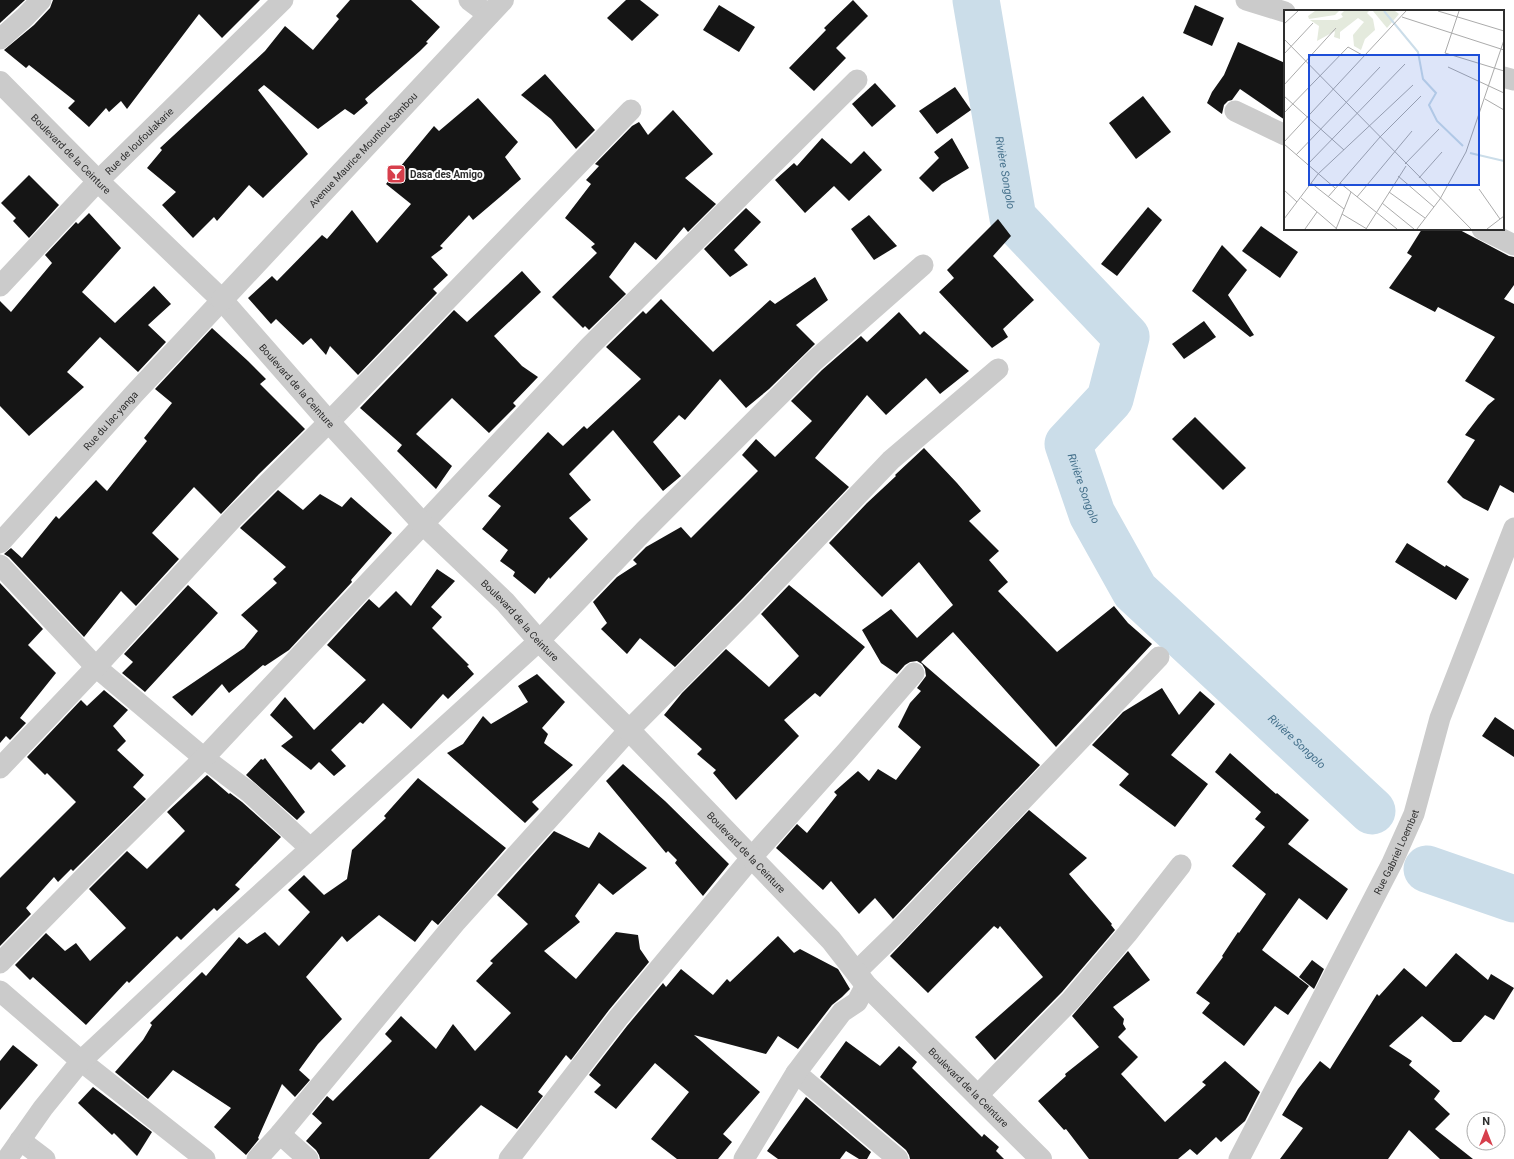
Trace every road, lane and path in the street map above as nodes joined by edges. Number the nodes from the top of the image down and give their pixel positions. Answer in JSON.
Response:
{"nodes":[{"id":1,"x":41,"y":0,"type":"edge"},
{"id":2,"x":283,"y":0,"type":"edge"},
{"id":3,"x":469,"y":0,"type":"edge"},
{"id":4,"x":1246,"y":0,"type":"edge"},
{"id":5,"x":496,"y":7,"type":"edge"},
{"id":6,"x":1284,"y":12,"type":"edge"},
{"id":7,"x":0,"y":39,"type":"edge"},
{"id":8,"x":1504,"y":77,"type":"edge"},
{"id":9,"x":857,"y":80,"type":"dead end"},
{"id":10,"x":1514,"y":80,"type":"edge"},
{"id":11,"x":0,"y":82,"type":"edge"},
{"id":12,"x":631,"y":110,"type":"dead end"},
{"id":13,"x":1235,"y":111,"type":"dead end"},
{"id":14,"x":1284,"y":135,"type":"edge"},
{"id":15,"x":98,"y":181,"type":"junction"},
{"id":16,"x":1484,"y":230,"type":"edge"},
{"id":17,"x":1514,"y":244,"type":"edge"},
{"id":18,"x":923,"y":265,"type":"dead end"},
{"id":19,"x":0,"y":286,"type":"edge"},
{"id":20,"x":222,"y":300,"type":"junction"},
{"id":21,"x":998,"y":368,"type":"dead end"},
{"id":22,"x":329,"y":422,"type":"junction"},
{"id":23,"x":423,"y":524,"type":"junction"},
{"id":24,"x":1514,"y":528,"type":"edge"},
{"id":25,"x":0,"y":543,"type":"edge"},
{"id":26,"x":0,"y":565,"type":"edge"},
{"id":27,"x":539,"y":641,"type":"junction"},
{"id":28,"x":1159,"y":658,"type":"dead end"},
{"id":29,"x":96,"y":667,"type":"junction"},
{"id":30,"x":914,"y":673,"type":"dead end"},
{"id":31,"x":629,"y":730,"type":"junction"},
{"id":32,"x":204,"y":758,"type":"junction"},
{"id":33,"x":0,"y":768,"type":"edge"},
{"id":34,"x":310,"y":848,"type":"junction"},
{"id":35,"x":752,"y":857,"type":"junction"},
{"id":36,"x":1181,"y":865,"type":"dead end"},
{"id":37,"x":0,"y":963,"type":"edge"},
{"id":38,"x":861,"y":979,"type":"junction"},
{"id":39,"x":0,"y":991,"type":"edge"},
{"id":40,"x":81,"y":1061,"type":"junction"},
{"id":41,"x":796,"y":1073,"type":"junction"},
{"id":42,"x":977,"y":1096,"type":"junction"},
{"id":43,"x":280,"y":1134,"type":"junction"},
{"id":44,"x":20,"y":1140,"type":"junction"},
{"id":45,"x":7,"y":1159,"type":"edge"},
{"id":46,"x":45,"y":1159,"type":"edge"},
{"id":47,"x":205,"y":1159,"type":"edge"},
{"id":48,"x":257,"y":1159,"type":"edge"},
{"id":49,"x":308,"y":1159,"type":"edge"},
{"id":50,"x":509,"y":1159,"type":"edge"},
{"id":51,"x":744,"y":1159,"type":"edge"},
{"id":52,"x":898,"y":1159,"type":"edge"},
{"id":53,"x":1041,"y":1159,"type":"edge"},
{"id":54,"x":1239,"y":1159,"type":"edge"}],
"edges":[{"from":1,"to":7,"type":"street"},
{"from":2,"to":15,"type":"street","name":"Rue de loufoulakarie"},
{"from":3,"to":5,"type":"street"},
{"from":4,"to":6,"type":"street"},
{"from":5,"to":20,"type":"street","name":"Avenue Maurice Mountou Sambou"},
{"from":8,"to":10,"type":"street"},
{"from":9,"to":23,"type":"street"},
{"from":11,"to":15,"type":"street","name":"Boulevard de la Ceinture"},
{"from":12,"to":22,"type":"street"},
{"from":13,"to":14,"type":"street"},
{"from":15,"to":19,"type":"street","name":"Rue de loufoulakarie"},
{"from":15,"to":20,"type":"street","name":"Boulevard de la Ceinture"},
{"from":16,"to":17,"type":"street"},
{"from":18,"to":27,"type":"street"},
{"from":20,"to":22,"type":"street","name":"Boulevard de la Ceinture"},
{"from":20,"to":25,"type":"street","name":"Rue du lac yanga"},
{"from":21,"to":31,"type":"street"},
{"from":22,"to":23,"type":"street","name":"Boulevard de la Ceinture"},
{"from":22,"to":29,"type":"street"},
{"from":23,"to":27,"type":"street","name":"Boulevard de la Ceinture"},
{"from":23,"to":32,"type":"street"},
{"from":24,"to":54,"type":"street","name":"Rue Gabriel Loembet"},
{"from":26,"to":29,"type":"street"},
{"from":27,"to":31,"type":"street","name":"Boulevard de la Ceinture"},
{"from":27,"to":34,"type":"street"},
{"from":28,"to":38,"type":"street"},
{"from":29,"to":32,"type":"street"},
{"from":29,"to":33,"type":"street"},
{"from":30,"to":35,"type":"street"},
{"from":31,"to":35,"type":"street","name":"Boulevard de la Ceinture"},
{"from":31,"to":43,"type":"street"},
{"from":32,"to":34,"type":"street"},
{"from":32,"to":37,"type":"street"},
{"from":34,"to":40,"type":"street"},
{"from":35,"to":38,"type":"street","name":"Boulevard de la Ceinture"},
{"from":35,"to":50,"type":"street"},
{"from":36,"to":42,"type":"street"},
{"from":38,"to":41,"type":"street"},
{"from":38,"to":42,"type":"street","name":"Boulevard de la Ceinture"},
{"from":39,"to":40,"type":"street"},
{"from":40,"to":44,"type":"street"},
{"from":40,"to":47,"type":"street"},
{"from":41,"to":51,"type":"street"},
{"from":41,"to":52,"type":"street"},
{"from":42,"to":53,"type":"street","name":"Boulevard de la Ceinture"},
{"from":43,"to":48,"type":"street"},
{"from":43,"to":49,"type":"street"},
{"from":44,"to":45,"type":"street"},
{"from":44,"to":46,"type":"street"}]}
